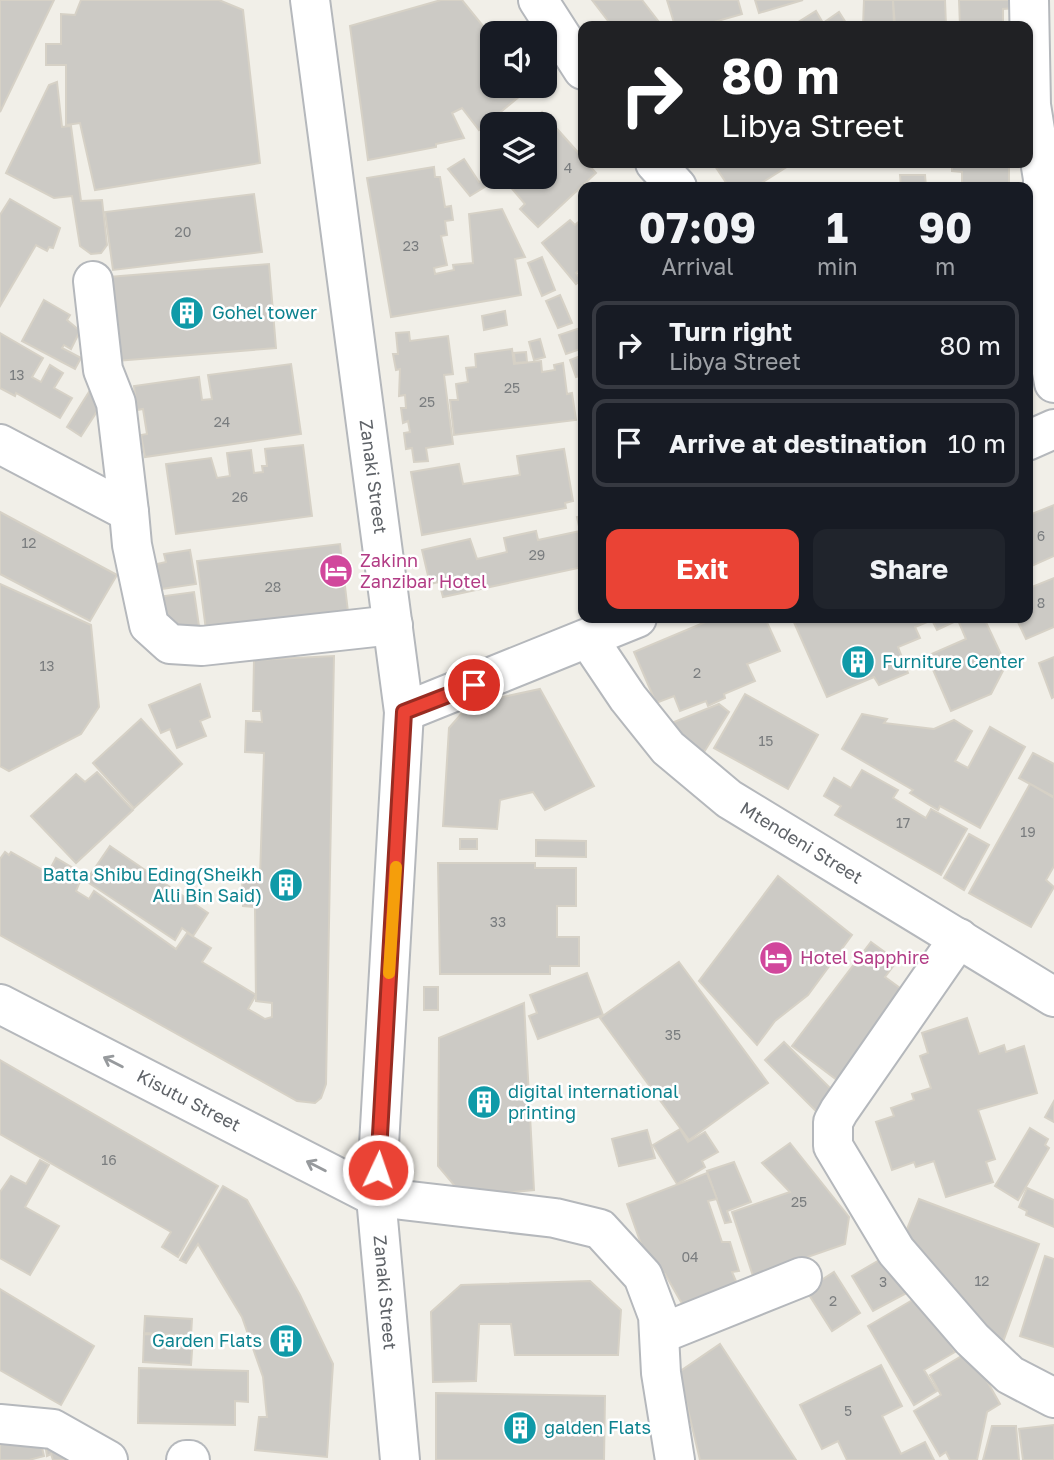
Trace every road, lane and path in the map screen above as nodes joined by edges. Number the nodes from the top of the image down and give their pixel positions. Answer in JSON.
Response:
{"nodes":[{"id":1,"x":310,"y":0,"type":"edge"},
{"id":2,"x":538,"y":0,"type":"edge"},
{"id":3,"x":1029,"y":0,"type":"edge"},
{"id":4,"x":1029,"y":21,"type":"edge"},
{"id":5,"x":578,"y":62,"type":"edge"},
{"id":6,"x":1033,"y":117,"type":"edge"},
{"id":7,"x":660,"y":168,"type":"edge"},
{"id":8,"x":672,"y":182,"type":"edge"},
{"id":9,"x":93,"y":281,"type":"dead end"},
{"id":10,"x":1034,"y":313,"type":"edge"},
{"id":11,"x":1054,"y":383,"type":"edge"},
{"id":12,"x":1054,"y":429,"type":"edge"},
{"id":13,"x":1033,"y":438,"type":"edge"},
{"id":14,"x":0,"y":444,"type":"edge"},
{"id":15,"x":129,"y":512,"type":"junction"},
{"id":16,"x":626,"y":623,"type":"edge"},
{"id":17,"x":393,"y":625,"type":"junction"},
{"id":18,"x":589,"y":639,"type":"junction"},
{"id":19,"x":404,"y":712,"type":"junction"},
{"id":20,"x":959,"y":938,"type":"junction"},
{"id":21,"x":1054,"y":997,"type":"edge"},
{"id":22,"x":0,"y":1004,"type":"edge"},
{"id":23,"x":376,"y":1197,"type":"junction"},
{"id":24,"x":802,"y":1277,"type":"dead end"},
{"id":25,"x":660,"y":1334,"type":"junction"},
{"id":26,"x":1054,"y":1398,"type":"edge"},
{"id":27,"x":0,"y":1424,"type":"edge"},
{"id":28,"x":108,"y":1460,"type":"edge"},
{"id":29,"x":400,"y":1460,"type":"edge"},
{"id":30,"x":675,"y":1460,"type":"edge"}],
"edges":[{"from":1,"to":17,"type":"street","name":"Zanaki Street"},
{"from":2,"to":5,"type":"street"},
{"from":3,"to":4,"type":"street"},
{"from":6,"to":10,"type":"street"},
{"from":7,"to":8,"type":"street"},
{"from":9,"to":15,"type":"street"},
{"from":10,"to":11,"type":"street"},
{"from":12,"to":13,"type":"street"},
{"from":14,"to":15,"type":"street"},
{"from":15,"to":17,"type":"street"},
{"from":16,"to":18,"type":"street"},
{"from":17,"to":19,"type":"street","name":"Zanaki Street"},
{"from":18,"to":19,"type":"street"},
{"from":18,"to":20,"type":"street","name":"Mtendeni Street"},
{"from":19,"to":23,"type":"street","name":"Zanaki Street"},
{"from":20,"to":21,"type":"street","name":"Mtendeni Street"},
{"from":20,"to":26,"type":"street"},
{"from":23,"to":22,"type":"street","name":"Kisutu Street","one_way":true},
{"from":23,"to":25,"type":"street"},
{"from":23,"to":29,"type":"street","name":"Zanaki Street"},
{"from":24,"to":25,"type":"street"},
{"from":25,"to":30,"type":"street"},
{"from":27,"to":28,"type":"street"}]}
